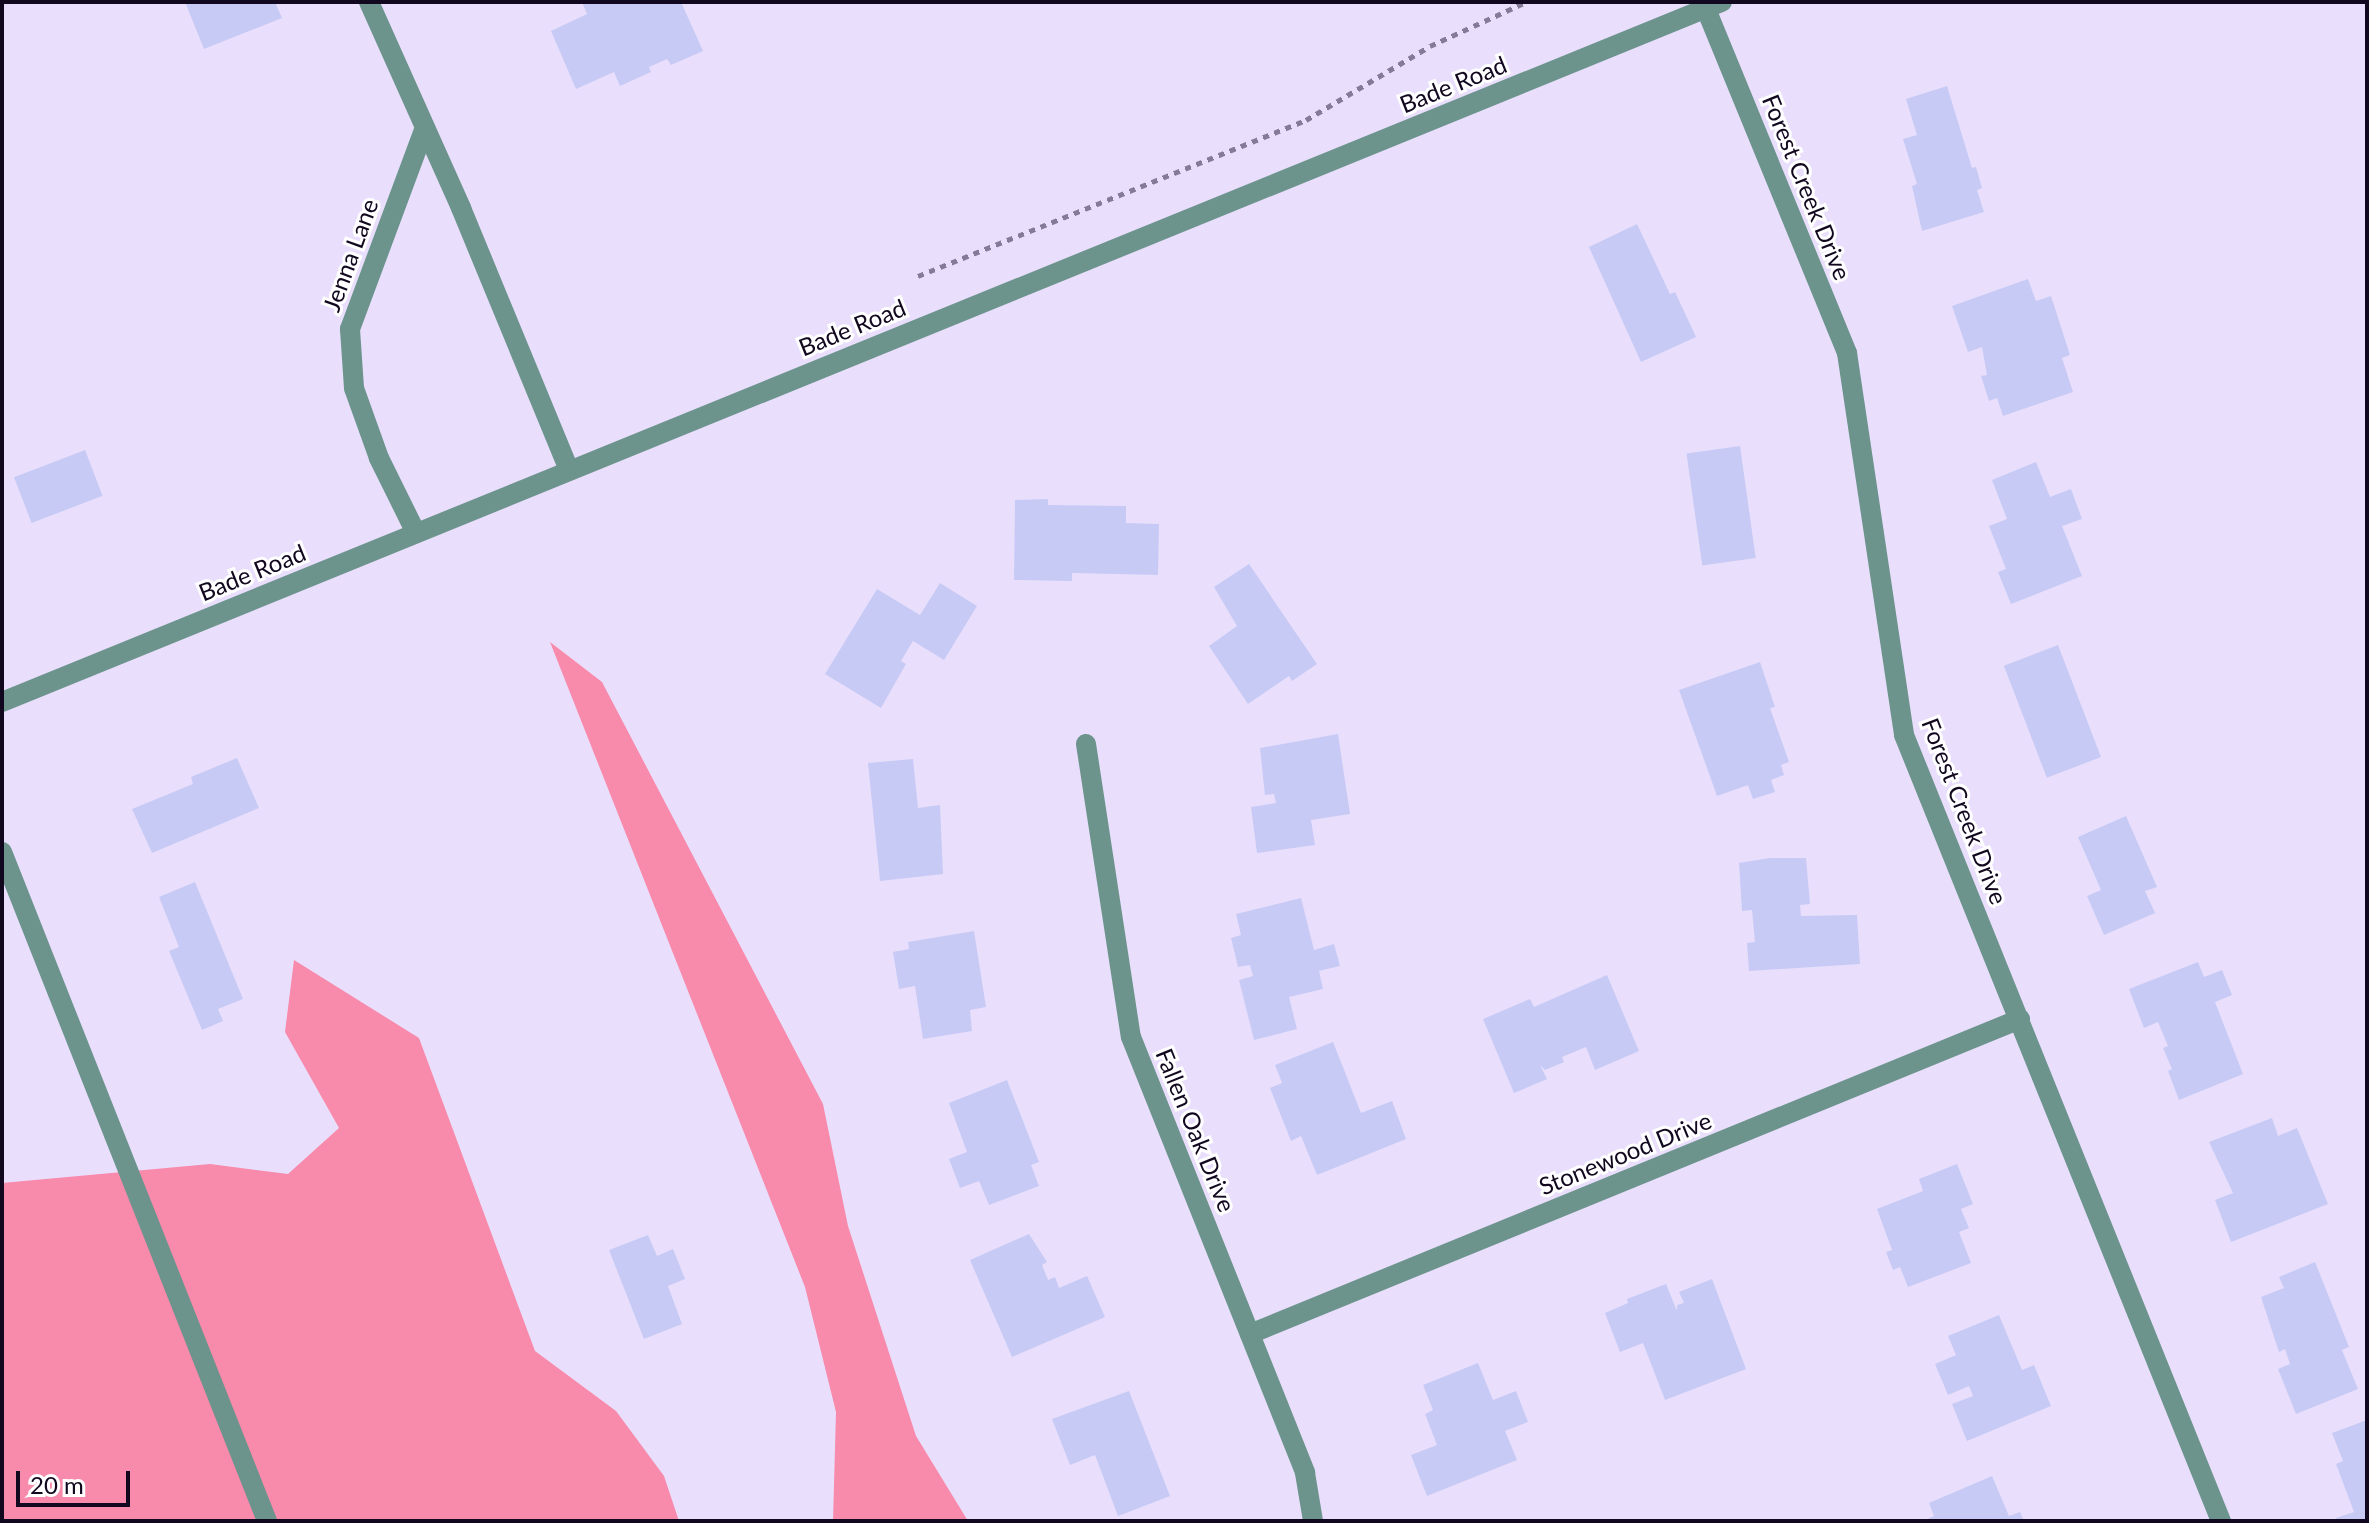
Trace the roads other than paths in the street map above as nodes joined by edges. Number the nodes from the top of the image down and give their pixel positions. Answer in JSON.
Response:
{"nodes":[{"id":1,"x":369,"y":2,"type":"edge"},
{"id":2,"x":1700,"y":7,"type":"edge"},
{"id":3,"x":424,"y":130,"type":"junction"},
{"id":4,"x":569,"y":470,"type":"junction"},
{"id":5,"x":416,"y":533,"type":"junction"},
{"id":6,"x":2,"y":702,"type":"edge"},
{"id":7,"x":1086,"y":744,"type":"dead end"},
{"id":8,"x":2,"y":852,"type":"edge"},
{"id":9,"x":2020,"y":1019,"type":"junction"},
{"id":10,"x":1250,"y":1334,"type":"junction"},
{"id":11,"x":267,"y":1521,"type":"edge"},
{"id":12,"x":1313,"y":1521,"type":"edge"},
{"id":13,"x":2221,"y":1521,"type":"edge"}],
"edges":[{"from":1,"to":3,"type":"street"},
{"from":2,"to":4,"type":"street","name":"Bade Road"},
{"from":2,"to":9,"type":"street","name":"Forest Creek Drive"},
{"from":3,"to":4,"type":"street"},
{"from":3,"to":5,"type":"street","name":"Jenna Lane"},
{"from":4,"to":5,"type":"street","name":"Bade Road"},
{"from":5,"to":6,"type":"street","name":"Bade Road"},
{"from":7,"to":10,"type":"street","name":"Fallen Oak Drive"},
{"from":8,"to":11,"type":"street"},
{"from":9,"to":10,"type":"street","name":"Stonewood Drive"},
{"from":9,"to":13,"type":"street","name":"Forest Creek Drive"},
{"from":10,"to":12,"type":"street","name":"Fallen Oak Drive"}]}
